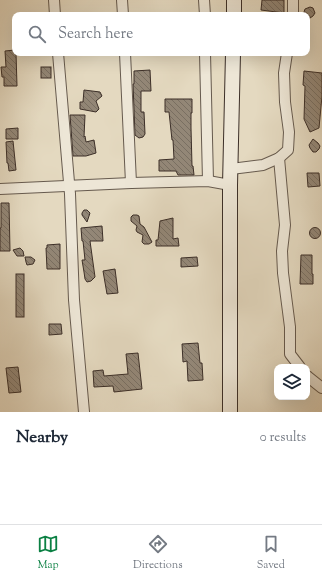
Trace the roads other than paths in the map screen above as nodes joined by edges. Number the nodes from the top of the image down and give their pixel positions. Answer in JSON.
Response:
{"nodes":[{"id":1,"x":54,"y":0,"type":"edge"},
{"id":2,"x":122,"y":0,"type":"edge"},
{"id":3,"x":204,"y":0,"type":"edge"},
{"id":4,"x":234,"y":0,"type":"edge"},
{"id":5,"x":293,"y":0,"type":"edge"},
{"id":6,"x":55,"y":12,"type":"edge"},
{"id":7,"x":123,"y":12,"type":"edge"},
{"id":8,"x":205,"y":12,"type":"edge"},
{"id":9,"x":234,"y":12,"type":"edge"},
{"id":10,"x":293,"y":12,"type":"edge"},
{"id":11,"x":58,"y":56,"type":"edge"},
{"id":12,"x":125,"y":56,"type":"edge"},
{"id":13,"x":205,"y":56,"type":"edge"},
{"id":14,"x":233,"y":56,"type":"edge"},
{"id":15,"x":287,"y":56,"type":"edge"},
{"id":16,"x":279,"y":158,"type":"junction"},
{"id":17,"x":231,"y":169,"type":"junction"},
{"id":18,"x":208,"y":181,"type":"junction"},
{"id":19,"x":132,"y":183,"type":"junction"},
{"id":20,"x":230,"y":184,"type":"junction"},
{"id":21,"x":69,"y":186,"type":"junction"},
{"id":22,"x":0,"y":189,"type":"edge"},
{"id":23,"x":298,"y":364,"type":"edge"},
{"id":24,"x":310,"y":378,"type":"edge"},
{"id":25,"x":322,"y":388,"type":"edge"},
{"id":26,"x":84,"y":412,"type":"edge"},
{"id":27,"x":230,"y":412,"type":"edge"}],
"edges":[{"from":1,"to":6,"type":"street"},
{"from":2,"to":7,"type":"street"},
{"from":3,"to":8,"type":"street"},
{"from":4,"to":9,"type":"main road"},
{"from":5,"to":10,"type":"street"},
{"from":11,"to":21,"type":"street"},
{"from":12,"to":19,"type":"street"},
{"from":13,"to":18,"type":"street"},
{"from":14,"to":17,"type":"main road"},
{"from":15,"to":16,"type":"street"},
{"from":16,"to":17,"type":"street"},
{"from":16,"to":23,"type":"street"},
{"from":17,"to":20,"type":"main road"},
{"from":18,"to":19,"type":"street"},
{"from":18,"to":20,"type":"street"},
{"from":19,"to":21,"type":"street"},
{"from":20,"to":27,"type":"main road"},
{"from":21,"to":22,"type":"street"},
{"from":21,"to":26,"type":"street"},
{"from":24,"to":25,"type":"street"}]}
